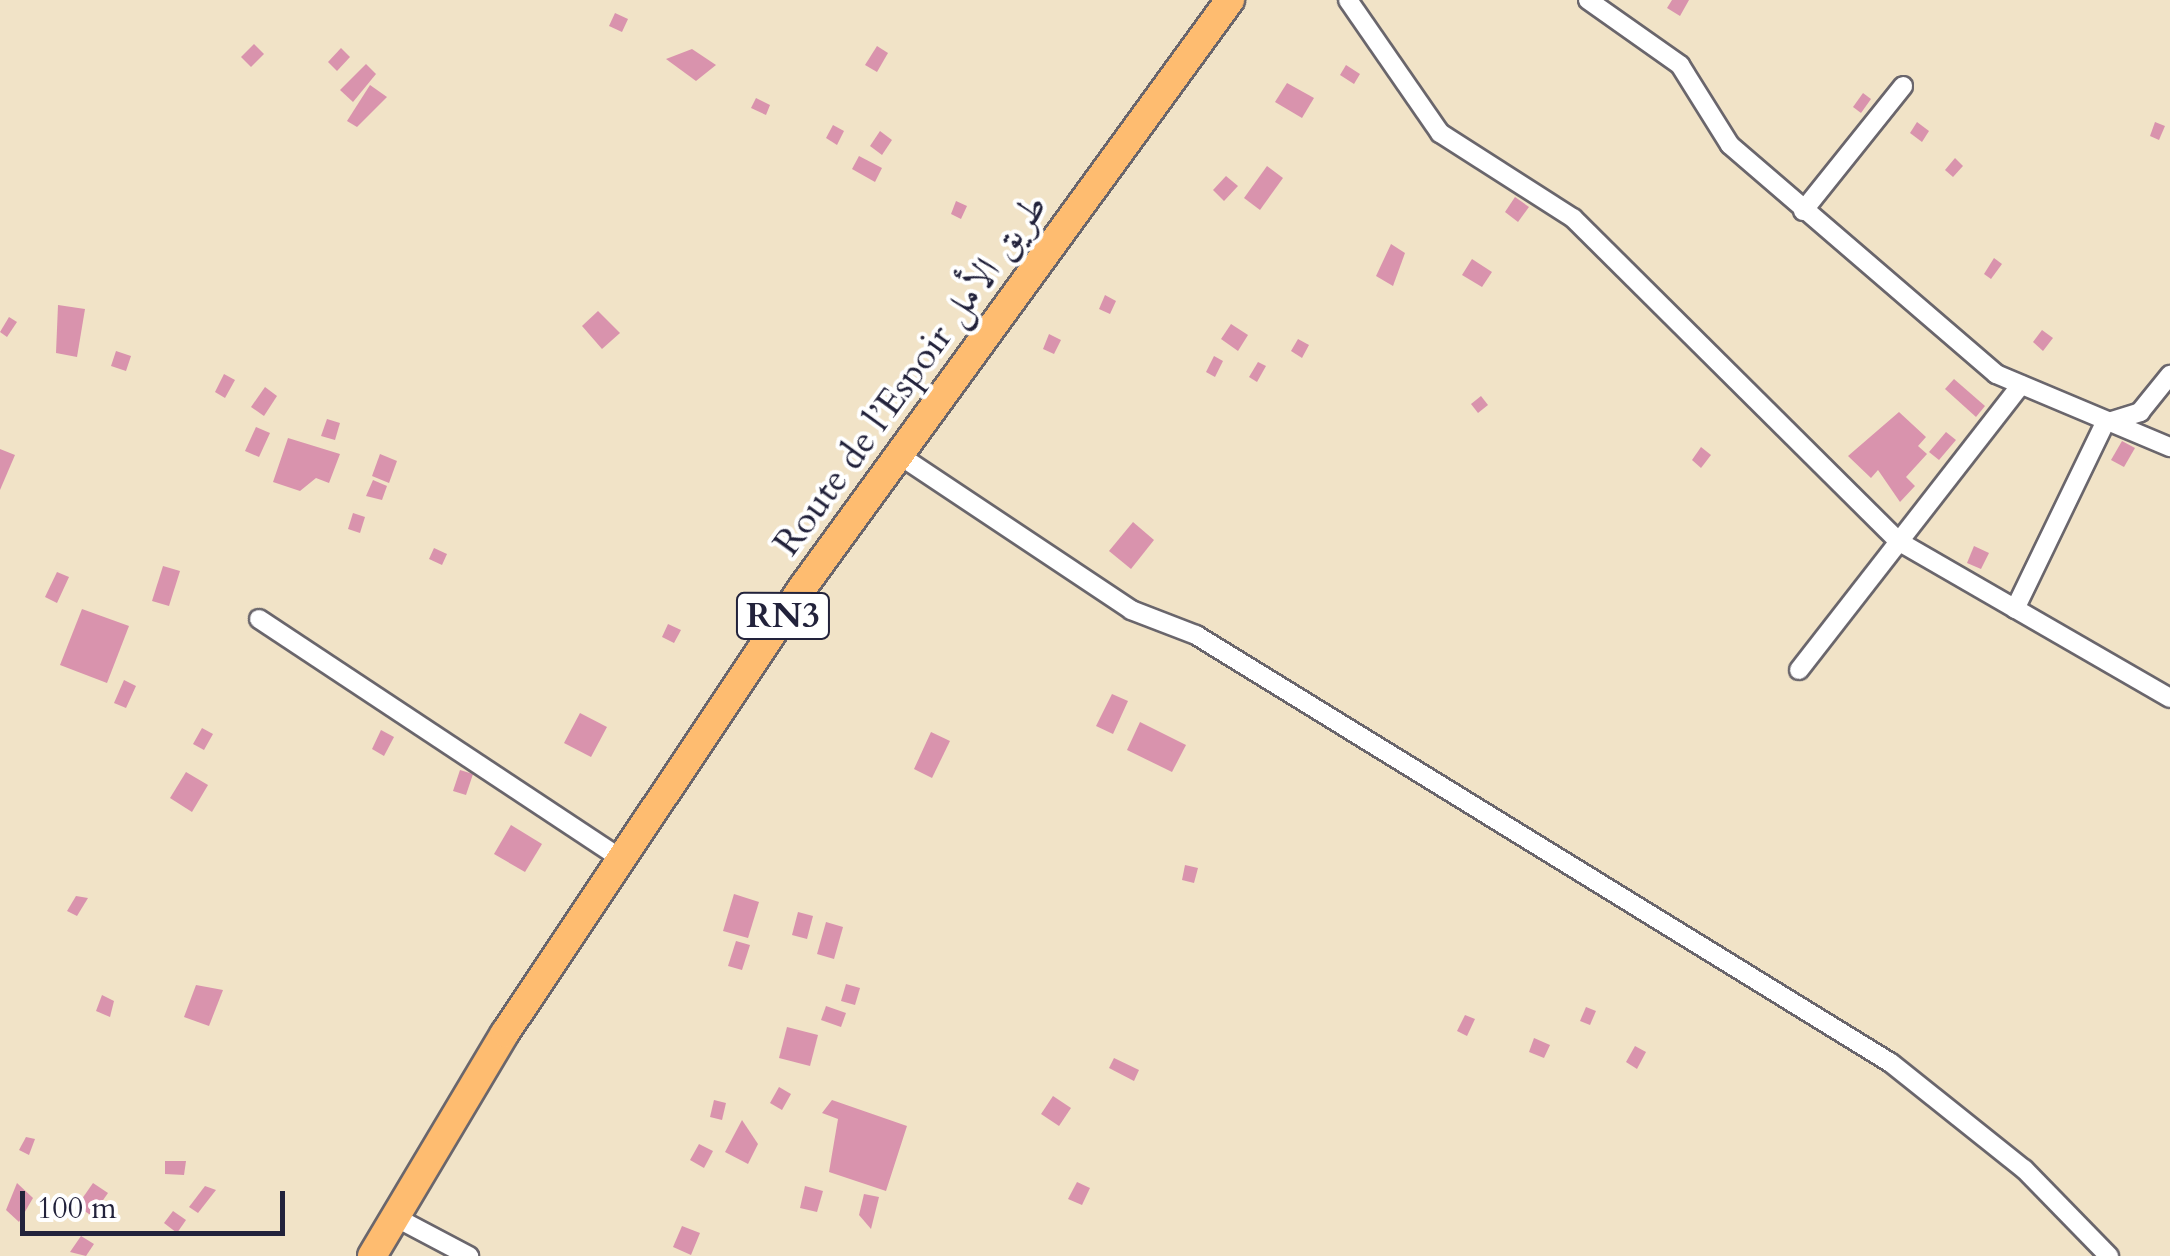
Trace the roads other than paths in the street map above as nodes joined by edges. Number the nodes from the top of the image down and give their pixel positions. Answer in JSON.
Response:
{"nodes":[{"id":1,"x":1230,"y":0,"type":"edge"},
{"id":2,"x":1348,"y":0,"type":"edge"},
{"id":3,"x":1588,"y":0,"type":"edge"},
{"id":4,"x":1903,"y":86,"type":"dead end"},
{"id":5,"x":1803,"y":212,"type":"junction"},
{"id":6,"x":2170,"y":375,"type":"edge"},
{"id":7,"x":2020,"y":386,"type":"junction"},
{"id":8,"x":2118,"y":419,"type":"junction"},
{"id":9,"x":2170,"y":447,"type":"edge"},
{"id":10,"x":898,"y":455,"type":"junction"},
{"id":11,"x":1898,"y":542,"type":"junction"},
{"id":12,"x":2015,"y":609,"type":"junction"},
{"id":13,"x":258,"y":619,"type":"dead end"},
{"id":14,"x":1800,"y":670,"type":"dead end"},
{"id":15,"x":2170,"y":698,"type":"edge"},
{"id":16,"x":619,"y":857,"type":"junction"},
{"id":17,"x":395,"y":1217,"type":"junction"},
{"id":18,"x":372,"y":1256,"type":"edge"},
{"id":19,"x":469,"y":1256,"type":"edge"},
{"id":20,"x":2109,"y":1256,"type":"edge"}],
"edges":[{"from":1,"to":10,"type":"highway","name":"Route de l’Espoir طريق الأمل","number":"RN3"},
{"from":2,"to":11,"type":"street"},
{"from":3,"to":5,"type":"street"},
{"from":4,"to":5,"type":"street"},
{"from":5,"to":7,"type":"street"},
{"from":6,"to":8,"type":"street"},
{"from":7,"to":8,"type":"street"},
{"from":7,"to":11,"type":"street"},
{"from":8,"to":9,"type":"street"},
{"from":8,"to":12,"type":"street"},
{"from":10,"to":16,"type":"highway","name":"Route de l’Espoir طريق الأمل","number":"RN3"},
{"from":10,"to":20,"type":"street"},
{"from":11,"to":12,"type":"street"},
{"from":11,"to":14,"type":"street"},
{"from":12,"to":15,"type":"street"},
{"from":13,"to":16,"type":"street"},
{"from":16,"to":17,"type":"highway","name":"Route de l’Espoir طريق الأمل","number":"RN3"},
{"from":17,"to":18,"type":"highway","name":"Route de l’Espoir طريق الأمل","number":"RN3"},
{"from":17,"to":19,"type":"street"}]}
